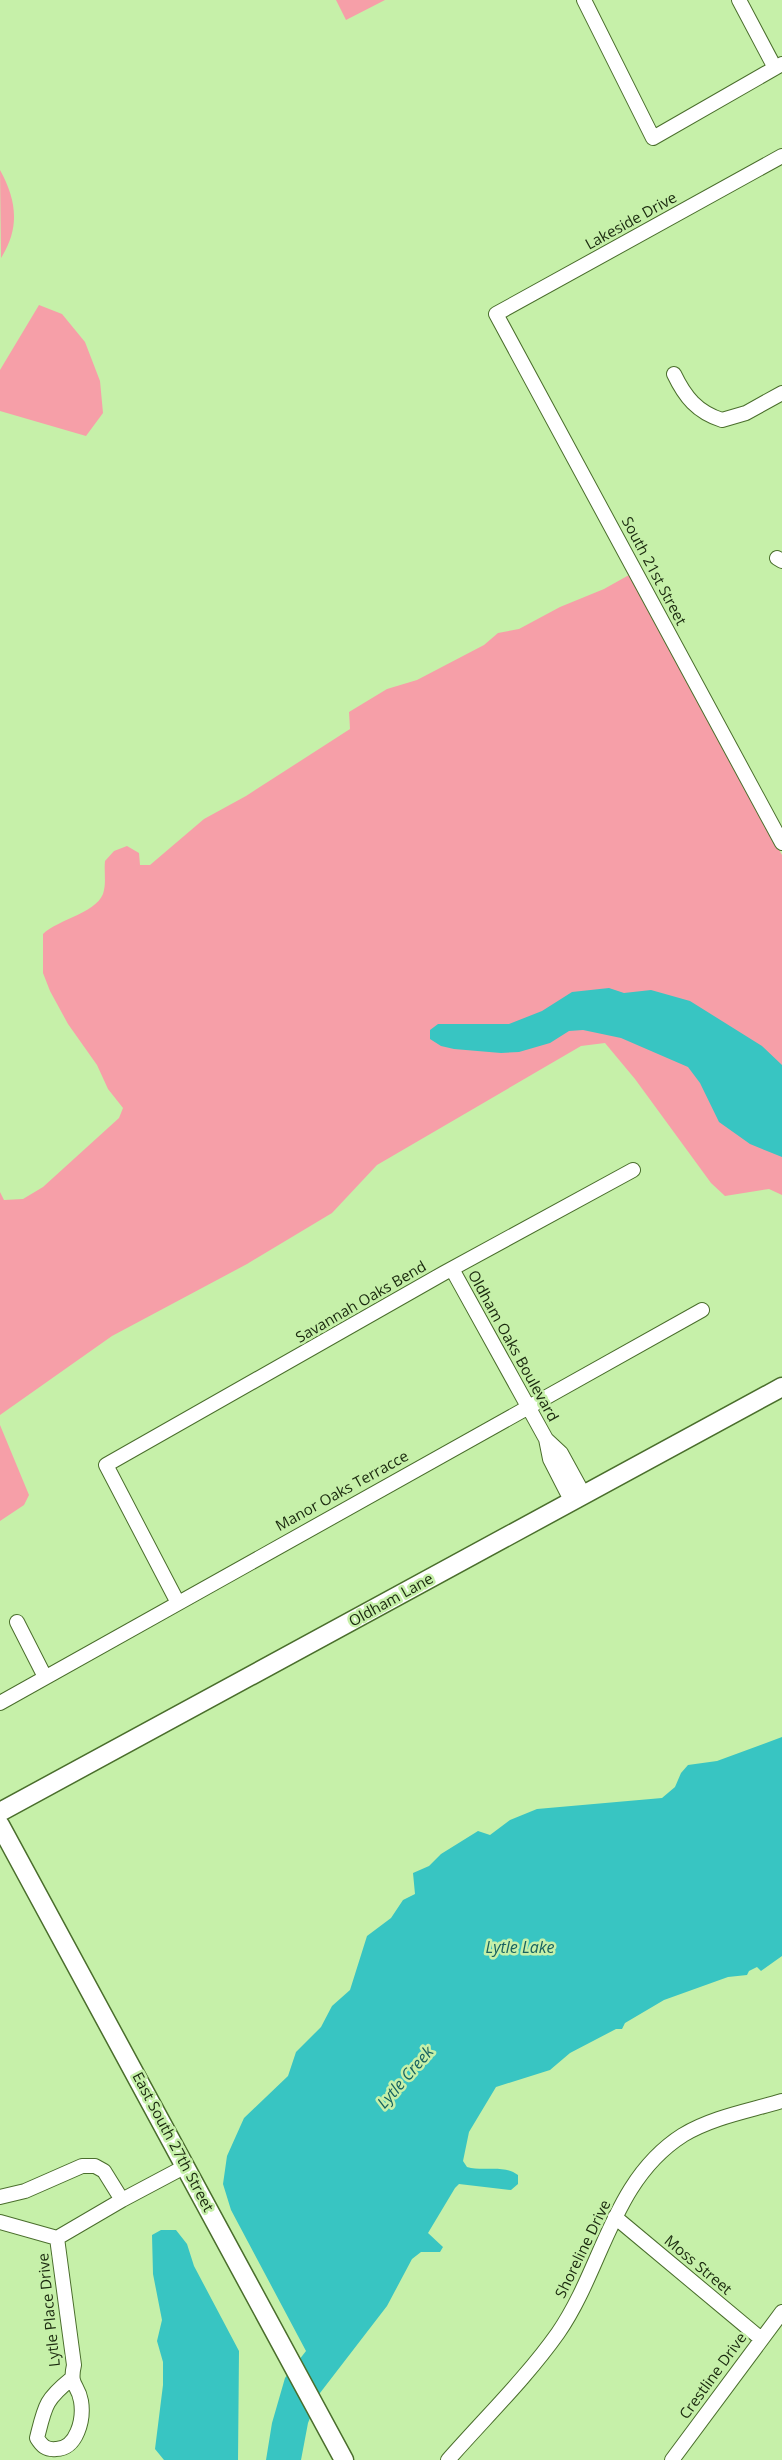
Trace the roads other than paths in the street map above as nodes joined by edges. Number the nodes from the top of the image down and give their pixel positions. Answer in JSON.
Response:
{"nodes":[{"id":1,"x":584,"y":0,"type":"edge"},
{"id":2,"x":739,"y":0,"type":"edge"},
{"id":3,"x":778,"y":66,"type":"edge"},
{"id":4,"x":782,"y":156,"type":"edge"},
{"id":5,"x":496,"y":314,"type":"joint"},
{"id":6,"x":674,"y":374,"type":"dead end"},
{"id":7,"x":782,"y":393,"type":"edge"},
{"id":8,"x":782,"y":843,"type":"edge"},
{"id":9,"x":633,"y":1170,"type":"dead end"},
{"id":10,"x":452,"y":1269,"type":"junction"},
{"id":11,"x":702,"y":1310,"type":"dead end"},
{"id":12,"x":782,"y":1387,"type":"edge"},
{"id":13,"x":528,"y":1406,"type":"junction"},
{"id":14,"x":578,"y":1498,"type":"junction"},
{"id":15,"x":178,"y":1603,"type":"junction"},
{"id":16,"x":17,"y":1622,"type":"dead end"},
{"id":17,"x":45,"y":1677,"type":"junction"},
{"id":18,"x":0,"y":1703,"type":"edge"},
{"id":19,"x":0,"y":1812,"type":"edge"},
{"id":20,"x":0,"y":1825,"type":"edge"},
{"id":21,"x":782,"y":2101,"type":"edge"},
{"id":22,"x":186,"y":2166,"type":"junction"},
{"id":23,"x":0,"y":2196,"type":"edge"},
{"id":24,"x":122,"y":2200,"type":"junction"},
{"id":25,"x":615,"y":2217,"type":"junction"},
{"id":26,"x":0,"y":2222,"type":"edge"},
{"id":27,"x":57,"y":2238,"type":"junction"},
{"id":28,"x":782,"y":2312,"type":"edge"},
{"id":29,"x":760,"y":2338,"type":"junction"},
{"id":30,"x":70,"y":2379,"type":"junction"},
{"id":31,"x":344,"y":2460,"type":"edge"},
{"id":32,"x":448,"y":2460,"type":"edge"},
{"id":33,"x":672,"y":2460,"type":"edge"}],
"edges":[{"from":1,"to":3,"type":"street"},
{"from":2,"to":3,"type":"street"},
{"from":4,"to":5,"type":"street","name":"Lakeside Drive"},
{"from":5,"to":8,"type":"street","name":"South 21st Street"},
{"from":6,"to":7,"type":"street"},
{"from":9,"to":10,"type":"street","name":"Savannah Oaks Bend"},
{"from":10,"to":13,"type":"street","name":"Oldham Oaks Boulevard"},
{"from":10,"to":15,"type":"street","name":"Savannah Oaks Bend"},
{"from":11,"to":13,"type":"street","name":"Manor Oaks Terracce"},
{"from":12,"to":14,"type":"main road","name":"Oldham Lane"},
{"from":13,"to":14,"type":"street","name":"Oldham Oaks Boulevard"},
{"from":13,"to":15,"type":"street","name":"Manor Oaks Terracce"},
{"from":14,"to":19,"type":"main road","name":"Oldham Lane"},
{"from":15,"to":17,"type":"street","name":"Manor Oaks Terracce"},
{"from":16,"to":17,"type":"street"},
{"from":17,"to":18,"type":"street","name":"Manor Oaks Terracce"},
{"from":20,"to":22,"type":"main road","name":"East South 27th Street"},
{"from":21,"to":25,"type":"street","name":"Shoreline Drive"},
{"from":22,"to":24,"type":"street","name":"Lytle Place Drive"},
{"from":22,"to":31,"type":"main road","name":"East South 27th Street"},
{"from":23,"to":24,"type":"street"},
{"from":24,"to":27,"type":"street","name":"Lytle Place Drive"},
{"from":25,"to":29,"type":"street","name":"Moss Street"},
{"from":25,"to":32,"type":"street","name":"Shoreline Drive"},
{"from":26,"to":27,"type":"street","name":"Lytle Place Drive"},
{"from":27,"to":30,"type":"street","name":"Lytle Place Drive"},
{"from":28,"to":29,"type":"street","name":"Crestline Drive"},
{"from":29,"to":33,"type":"street","name":"Crestline Drive"},
{"from":30,"to":30,"type":"street","name":"Lytle Place Drive"}]}
